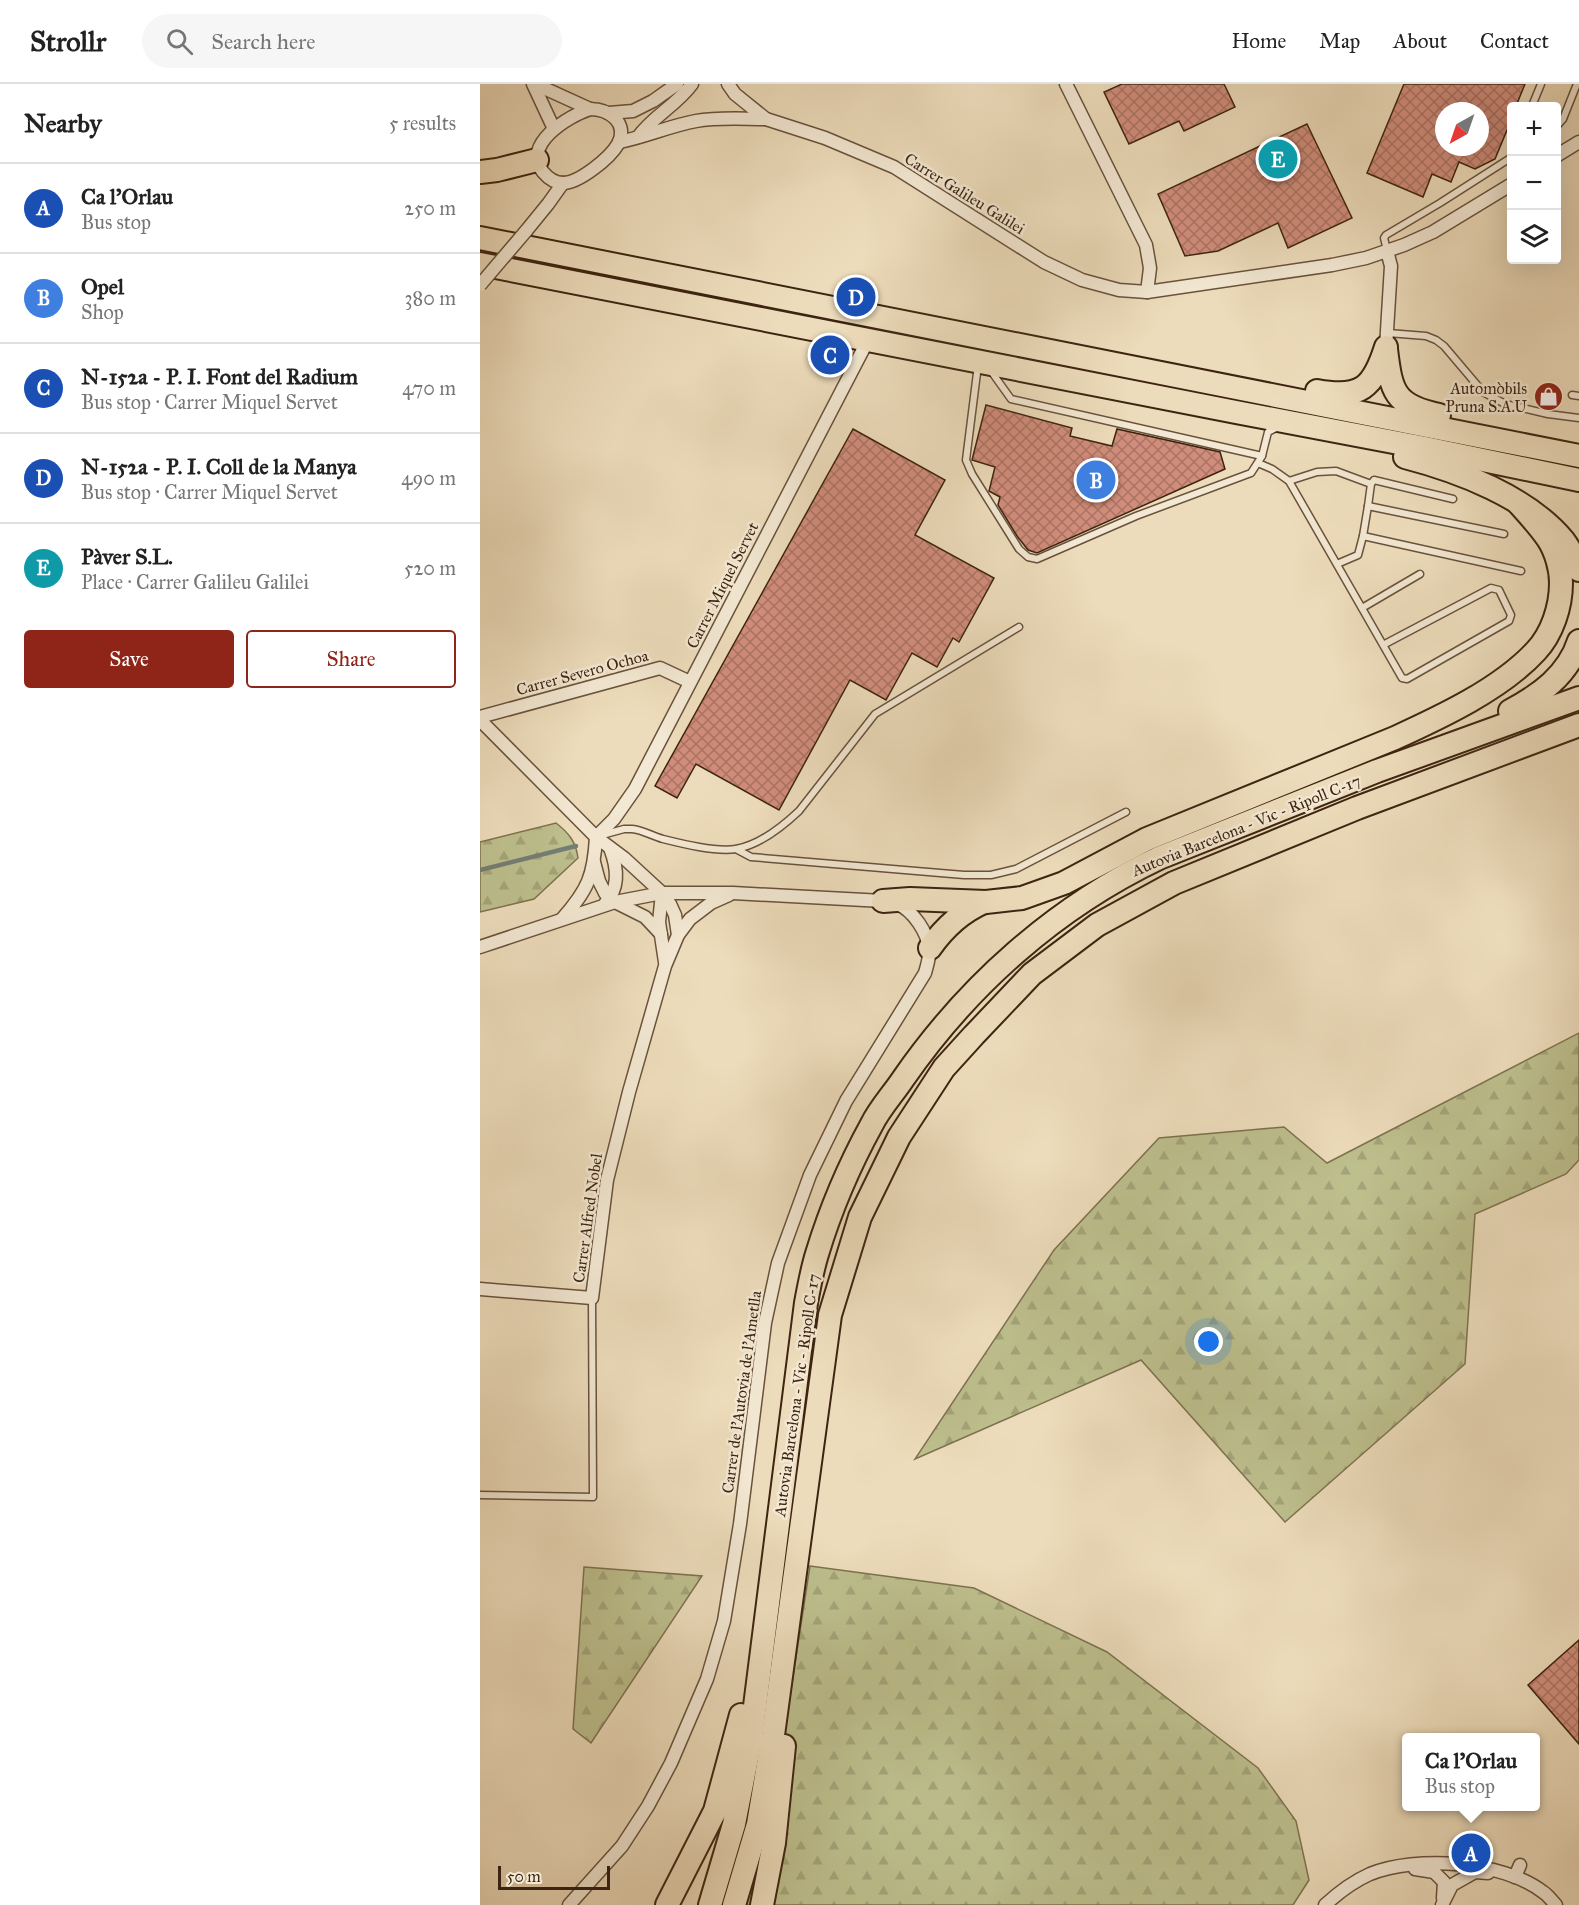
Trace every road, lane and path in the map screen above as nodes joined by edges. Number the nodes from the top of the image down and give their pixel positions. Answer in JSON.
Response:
{"nodes":[{"id":1,"x":534,"y":84,"type":"edge"},
{"id":2,"x":677,"y":84,"type":"edge"},
{"id":3,"x":692,"y":84,"type":"edge"},
{"id":4,"x":728,"y":84,"type":"edge"},
{"id":5,"x":1066,"y":84,"type":"edge"},
{"id":6,"x":1541,"y":84,"type":"edge"},
{"id":7,"x":1577,"y":84,"type":"edge"},
{"id":8,"x":1534,"y":102,"type":"edge"},
{"id":9,"x":590,"y":109,"type":"junction"},
{"id":10,"x":609,"y":113,"type":"junction"},
{"id":11,"x":766,"y":119,"type":"junction"},
{"id":12,"x":1561,"y":122,"type":"edge"},
{"id":13,"x":554,"y":129,"type":"junction"},
{"id":14,"x":638,"y":138,"type":"junction"},
{"id":15,"x":619,"y":142,"type":"junction"},
{"id":16,"x":1579,"y":142,"type":"edge"},
{"id":17,"x":1561,"y":153,"type":"edge"},
{"id":18,"x":537,"y":160,"type":"junction"},
{"id":19,"x":1507,"y":160,"type":"edge"},
{"id":20,"x":480,"y":172,"type":"edge"},
{"id":21,"x":563,"y":183,"type":"junction"},
{"id":22,"x":1507,"y":187,"type":"edge"},
{"id":23,"x":480,"y":237,"type":"edge"},
{"id":24,"x":1387,"y":251,"type":"junction"},
{"id":25,"x":480,"y":264,"type":"edge"},
{"id":26,"x":480,"y":285,"type":"edge"},
{"id":27,"x":1147,"y":292,"type":"junction"},
{"id":28,"x":868,"y":340,"type":"junction"},
{"id":29,"x":1387,"y":340,"type":"junction"},
{"id":30,"x":982,"y":363,"type":"junction"},
{"id":31,"x":1149,"y":371,"type":"junction"},
{"id":32,"x":1366,"y":386,"type":"junction"},
{"id":33,"x":1400,"y":399,"type":"junction"},
{"id":34,"x":1236,"y":412,"type":"junction"},
{"id":35,"x":1579,"y":418,"type":"edge"},
{"id":36,"x":1277,"y":428,"type":"junction"},
{"id":37,"x":1579,"y":455,"type":"edge"},
{"id":38,"x":1262,"y":456,"type":"junction"},
{"id":39,"x":1258,"y":463,"type":"junction"},
{"id":40,"x":1579,"y":480,"type":"edge"},
{"id":41,"x":1290,"y":481,"type":"junction"},
{"id":42,"x":1371,"y":483,"type":"junction"},
{"id":43,"x":1453,"y":500,"type":"dead end"},
{"id":44,"x":1519,"y":504,"type":"junction"},
{"id":45,"x":1368,"y":507,"type":"junction"},
{"id":46,"x":1504,"y":534,"type":"dead end"},
{"id":47,"x":1363,"y":536,"type":"junction"},
{"id":48,"x":1337,"y":564,"type":"junction"},
{"id":49,"x":1579,"y":570,"type":"edge"},
{"id":50,"x":1521,"y":571,"type":"dead end"},
{"id":51,"x":1420,"y":574,"type":"dead end"},
{"id":52,"x":1362,"y":608,"type":"junction"},
{"id":53,"x":1019,"y":627,"type":"dead end"},
{"id":54,"x":1579,"y":641,"type":"edge"},
{"id":55,"x":1383,"y":645,"type":"junction"},
{"id":56,"x":690,"y":682,"type":"junction"},
{"id":57,"x":1579,"y":698,"type":"edge"},
{"id":58,"x":480,"y":718,"type":"edge"},
{"id":59,"x":1579,"y":724,"type":"edge"},
{"id":60,"x":1460,"y":741,"type":"junction"},
{"id":61,"x":1126,"y":812,"type":"dead end"},
{"id":62,"x":596,"y":837,"type":"junction"},
{"id":63,"x":609,"y":847,"type":"junction"},
{"id":64,"x":736,"y":849,"type":"junction"},
{"id":65,"x":594,"y":862,"type":"junction"},
{"id":66,"x":662,"y":892,"type":"junction"},
{"id":67,"x":733,"y":893,"type":"junction"},
{"id":68,"x":883,"y":901,"type":"junction"},
{"id":69,"x":609,"y":902,"type":"junction"},
{"id":70,"x":986,"y":902,"type":"junction"},
{"id":71,"x":560,"y":921,"type":"junction"},
{"id":72,"x":661,"y":934,"type":"junction"},
{"id":73,"x":678,"y":935,"type":"junction"},
{"id":74,"x":480,"y":947,"type":"edge"},
{"id":75,"x":930,"y":948,"type":"junction"},
{"id":76,"x":665,"y":966,"type":"junction"},
{"id":77,"x":480,"y":1289,"type":"edge"},
{"id":78,"x":592,"y":1298,"type":"junction"},
{"id":79,"x":789,"y":1427,"type":"junction"},
{"id":80,"x":480,"y":1495,"type":"edge"},
{"id":81,"x":776,"y":1712,"type":"junction"},
{"id":82,"x":1520,"y":1865,"type":"dead end"},
{"id":83,"x":1397,"y":1866,"type":"junction"},
{"id":84,"x":1511,"y":1876,"type":"junction"},
{"id":85,"x":1442,"y":1904,"type":"edge"},
{"id":86,"x":569,"y":1905,"type":"edge"},
{"id":87,"x":667,"y":1905,"type":"edge"},
{"id":88,"x":710,"y":1905,"type":"edge"},
{"id":89,"x":734,"y":1905,"type":"edge"},
{"id":90,"x":762,"y":1905,"type":"edge"},
{"id":91,"x":1324,"y":1905,"type":"edge"},
{"id":92,"x":1556,"y":1905,"type":"edge"}],
"edges":[{"from":1,"to":9,"type":"street"},
{"from":1,"to":13,"type":"street"},
{"from":2,"to":10,"type":"street"},
{"from":3,"to":14,"type":"street"},
{"from":4,"to":11,"type":"street","name":"Carrer Galileu Galilei"},
{"from":5,"to":27,"type":"street"},
{"from":6,"to":8,"type":"lane"},
{"from":7,"to":12,"type":"lane"},
{"from":9,"to":10,"type":"street"},
{"from":9,"to":13,"type":"street"},
{"from":10,"to":15,"type":"street"},
{"from":11,"to":14,"type":"street","name":"Carrer Galileu Galilei"},
{"from":11,"to":27,"type":"street","name":"Carrer Galileu Galilei"},
{"from":13,"to":18,"type":"street"},
{"from":14,"to":15,"type":"street","name":"Carrer Galileu Galilei"},
{"from":15,"to":21,"type":"street"},
{"from":16,"to":17,"type":"street"},
{"from":18,"to":20,"type":"highway"},
{"from":18,"to":21,"type":"street"},
{"from":19,"to":24,"type":"lane"},
{"from":21,"to":26,"type":"street","bridge":true},
{"from":22,"to":24,"type":"street","name":"Carrer Galileu Galilei"},
{"from":23,"to":31,"type":"highway"},
{"from":24,"to":27,"type":"street","name":"Carrer Galileu Galilei"},
{"from":24,"to":29,"type":"street"},
{"from":25,"to":28,"type":"highway"},
{"from":28,"to":30,"type":"highway"},
{"from":28,"to":56,"type":"street","name":"Carrer Miquel Servet"},
{"from":29,"to":32,"type":"highway"},
{"from":29,"to":33,"type":"highway"},
{"from":29,"to":35,"type":"lane"},
{"from":30,"to":34,"type":"highway"},
{"from":30,"to":38,"type":"lane"},
{"from":30,"to":39,"type":"lane"},
{"from":31,"to":32,"type":"highway"},
{"from":31,"to":37,"type":"highway"},
{"from":32,"to":33,"type":"highway"},
{"from":33,"to":37,"type":"highway"},
{"from":34,"to":36,"type":"highway"},
{"from":34,"to":40,"type":"highway"},
{"from":36,"to":38,"type":"lane"},
{"from":36,"to":44,"type":"highway"},
{"from":38,"to":39,"type":"lane"},
{"from":39,"to":41,"type":"lane"},
{"from":41,"to":42,"type":"lane"},
{"from":41,"to":48,"type":"lane"},
{"from":42,"to":43,"type":"lane"},
{"from":42,"to":45,"type":"lane"},
{"from":44,"to":49,"type":"highway"},
{"from":44,"to":70,"type":"highway"},
{"from":45,"to":46,"type":"lane"},
{"from":45,"to":47,"type":"lane"},
{"from":47,"to":48,"type":"lane"},
{"from":47,"to":50,"type":"lane"},
{"from":48,"to":52,"type":"lane"},
{"from":51,"to":52,"type":"lane"},
{"from":52,"to":55,"type":"lane"},
{"from":53,"to":64,"type":"lane"},
{"from":54,"to":60,"type":"highway"},
{"from":55,"to":55,"type":"lane"},
{"from":56,"to":58,"type":"street","name":"Carrer Severo Ochoa"},
{"from":56,"to":62,"type":"street","name":"Carrer Miquel Servet"},
{"from":57,"to":60,"type":"highway","name":"Autovia Barcelona - Vic - Ripoll C-17"},
{"from":58,"to":62,"type":"street"},
{"from":59,"to":81,"type":"highway","name":"Autovia Barcelona - Vic - Ripoll C-17"},
{"from":60,"to":79,"type":"highway","name":"Autovia Barcelona - Vic - Ripoll C-17"},
{"from":61,"to":64,"type":"lane"},
{"from":62,"to":63,"type":"street"},
{"from":62,"to":64,"type":"lane"},
{"from":62,"to":65,"type":"street"},
{"from":63,"to":66,"type":"street"},
{"from":63,"to":69,"type":"street"},
{"from":65,"to":69,"type":"street"},
{"from":65,"to":71,"type":"street"},
{"from":66,"to":67,"type":"street"},
{"from":66,"to":69,"type":"street"},
{"from":66,"to":72,"type":"street","name":"Carrer Alfred Nobel"},
{"from":66,"to":73,"type":"street"},
{"from":67,"to":68,"type":"street"},
{"from":67,"to":73,"type":"street","name":"Carrer Alfred Nobel"},
{"from":68,"to":70,"type":"highway"},
{"from":68,"to":75,"type":"street"},
{"from":69,"to":71,"type":"street"},
{"from":69,"to":72,"type":"street"},
{"from":70,"to":75,"type":"highway"},
{"from":71,"to":74,"type":"street"},
{"from":72,"to":76,"type":"street","name":"Carrer Alfred Nobel"},
{"from":73,"to":76,"type":"street","name":"Carrer Alfred Nobel"},
{"from":75,"to":86,"type":"street","name":"Carrer de l'Autovia de l'Ametlla"},
{"from":76,"to":78,"type":"street","name":"Carrer Alfred Nobel"},
{"from":77,"to":78,"type":"street","name":"Carrer Alfred Nobel"},
{"from":78,"to":80,"type":"lane"},
{"from":79,"to":87,"type":"highway"},
{"from":79,"to":88,"type":"highway","name":"Autovia Barcelona - Vic - Ripoll C-17"},
{"from":81,"to":89,"type":"highway","name":"Autovia Barcelona - Vic - Ripoll C-17"},
{"from":81,"to":90,"type":"highway"},
{"from":82,"to":84,"type":"street"},
{"from":83,"to":84,"type":"street"},
{"from":83,"to":85,"type":"street"},
{"from":83,"to":91,"type":"street"},
{"from":84,"to":85,"type":"street"},
{"from":84,"to":92,"type":"street"}]}
